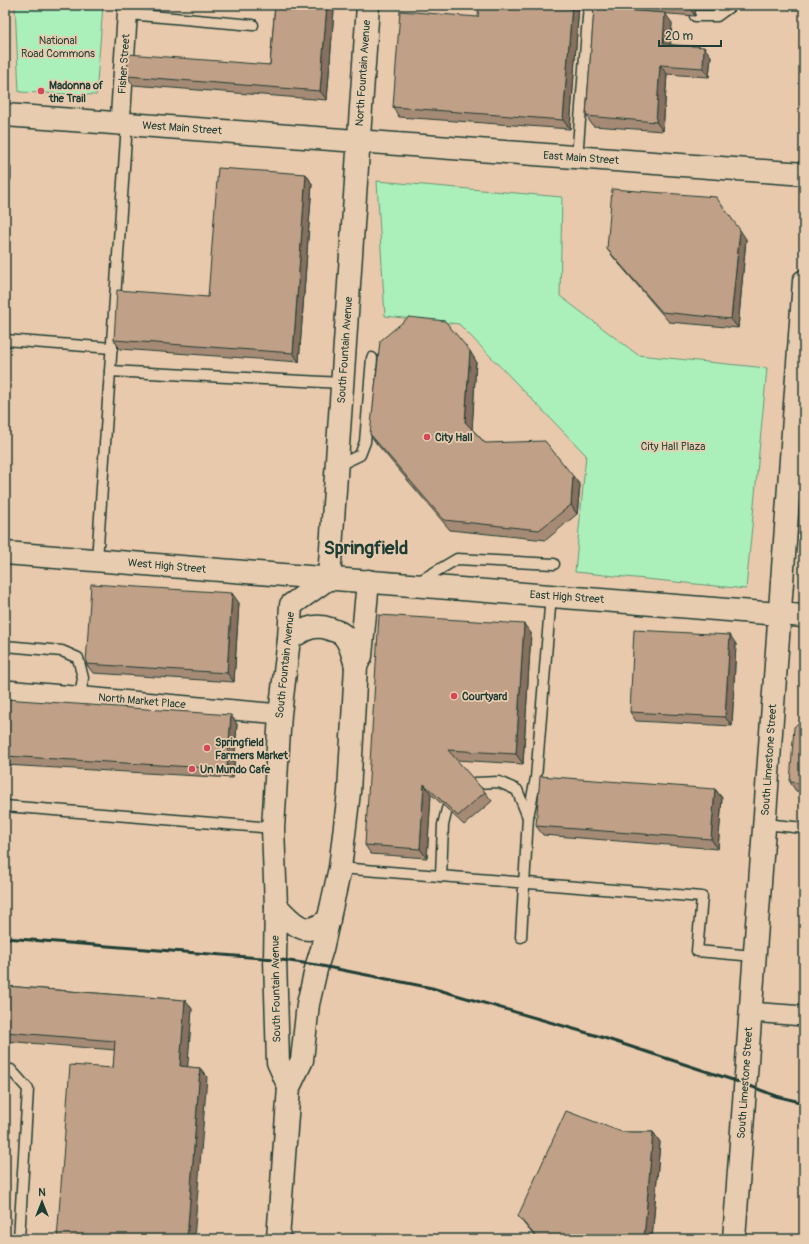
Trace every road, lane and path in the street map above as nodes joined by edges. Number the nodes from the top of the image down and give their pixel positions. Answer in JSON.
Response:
{"nodes":[{"id":1,"x":368,"y":5,"type":"edge"},
{"id":2,"x":589,"y":5,"type":"edge"},
{"id":3,"x":732,"y":5,"type":"edge"},
{"id":4,"x":128,"y":9,"type":"edge"},
{"id":5,"x":695,"y":16,"type":"dead end"},
{"id":6,"x":253,"y":25,"type":"dead end"},
{"id":7,"x":5,"y":114,"type":"edge"},
{"id":8,"x":123,"y":123,"type":"junction"},
{"id":9,"x":359,"y":141,"type":"junction"},
{"id":10,"x":577,"y":158,"type":"junction"},
{"id":11,"x":5,"y":170,"type":"edge"},
{"id":12,"x":804,"y":174,"type":"edge"},
{"id":13,"x":5,"y":178,"type":"edge"},
{"id":14,"x":804,"y":281,"type":"edge"},
{"id":15,"x":5,"y":340,"type":"edge"},
{"id":16,"x":112,"y":348,"type":"junction"},
{"id":17,"x":372,"y":358,"type":"dead end"},
{"id":18,"x":110,"y":370,"type":"junction"},
{"id":19,"x":342,"y":383,"type":"junction"},
{"id":20,"x":336,"y":466,"type":"junction"},
{"id":21,"x":5,"y":553,"type":"edge"},
{"id":22,"x":97,"y":560,"type":"junction"},
{"id":23,"x":554,"y":564,"type":"dead end"},
{"id":24,"x":329,"y":578,"type":"junction"},
{"id":25,"x":368,"y":581,"type":"junction"},
{"id":26,"x":413,"y":584,"type":"junction"},
{"id":27,"x":551,"y":595,"type":"junction"},
{"id":28,"x":780,"y":614,"type":"junction"},
{"id":29,"x":804,"y":616,"type":"edge"},
{"id":30,"x":289,"y":639,"type":"junction"},
{"id":31,"x":5,"y":646,"type":"edge"},
{"id":32,"x":356,"y":666,"type":"junction"},
{"id":33,"x":5,"y":690,"type":"edge"},
{"id":34,"x":80,"y":696,"type":"junction"},
{"id":35,"x":280,"y":714,"type":"junction"},
{"id":36,"x":475,"y":783,"type":"edge"},
{"id":37,"x":5,"y":806,"type":"edge"},
{"id":38,"x":447,"y":808,"type":"edge"},
{"id":39,"x":528,"y":817,"type":"junction"},
{"id":40,"x":764,"y":824,"type":"junction"},
{"id":41,"x":273,"y":828,"type":"junction"},
{"id":42,"x":804,"y":828,"type":"edge"},
{"id":43,"x":340,"y":868,"type":"junction"},
{"id":44,"x":441,"y":876,"type":"junction"},
{"id":45,"x":524,"y":882,"type":"junction"},
{"id":46,"x":276,"y":906,"type":"junction"},
{"id":47,"x":329,"y":920,"type":"junction"},
{"id":48,"x":521,"y":938,"type":"dead end"},
{"id":49,"x":754,"y":956,"type":"junction"},
{"id":50,"x":750,"y":1012,"type":"junction"},
{"id":51,"x":804,"y":1016,"type":"edge"},
{"id":52,"x":5,"y":1069,"type":"edge"},
{"id":53,"x":289,"y":1087,"type":"junction"},
{"id":54,"x":19,"y":1239,"type":"edge"},
{"id":55,"x":278,"y":1239,"type":"edge"},
{"id":56,"x":734,"y":1239,"type":"edge"}],
"edges":[{"from":1,"to":9,"type":"street","name":"North Fountain Avenue"},
{"from":2,"to":10,"type":"lane"},
{"from":3,"to":5,"type":"lane"},
{"from":4,"to":6,"type":"lane"},
{"from":4,"to":8,"type":"street","name":"Fisher Street"},
{"from":7,"to":8,"type":"street","name":"West Main Street"},
{"from":8,"to":9,"type":"street","name":"West Main Street"},
{"from":8,"to":16,"type":"lane"},
{"from":9,"to":10,"type":"street","name":"East Main Street"},
{"from":9,"to":19,"type":"street","name":"South Fountain Avenue"},
{"from":10,"to":12,"type":"street","name":"East Main Street"},
{"from":11,"to":13,"type":"lane"},
{"from":14,"to":28,"type":"street","name":"South Limestone Street"},
{"from":15,"to":16,"type":"lane"},
{"from":16,"to":18,"type":"lane"},
{"from":17,"to":20,"type":"lane"},
{"from":18,"to":19,"type":"lane"},
{"from":18,"to":22,"type":"lane"},
{"from":19,"to":20,"type":"street","name":"South Fountain Avenue"},
{"from":20,"to":24,"type":"street","name":"South Fountain Avenue"},
{"from":21,"to":22,"type":"street","name":"West High Street"},
{"from":22,"to":24,"type":"street","name":"West High Street"},
{"from":23,"to":26,"type":"lane"},
{"from":24,"to":25,"type":"street","name":"East High Street"},
{"from":24,"to":30,"type":"street","name":"South Fountain Avenue"},
{"from":25,"to":26,"type":"street","name":"East High Street"},
{"from":25,"to":32,"type":"street","name":"South Fountain Avenue"},
{"from":26,"to":27,"type":"street","name":"East High Street"},
{"from":27,"to":28,"type":"street","name":"East High Street"},
{"from":27,"to":39,"type":"lane"},
{"from":28,"to":29,"type":"street","name":"East High Street"},
{"from":28,"to":40,"type":"street","name":"South Limestone Street"},
{"from":30,"to":32,"type":"street"},
{"from":30,"to":35,"type":"street","name":"South Fountain Avenue"},
{"from":31,"to":34,"type":"lane"},
{"from":32,"to":43,"type":"street","name":"South Fountain Avenue"},
{"from":33,"to":34,"type":"street","name":"North Market Place"},
{"from":34,"to":35,"type":"street","name":"North Market Place"},
{"from":35,"to":41,"type":"street","name":"South Fountain Avenue"},
{"from":36,"to":39,"type":"lane"},
{"from":37,"to":41,"type":"lane"},
{"from":38,"to":44,"type":"lane"},
{"from":39,"to":45,"type":"lane"},
{"from":40,"to":42,"type":"lane"},
{"from":40,"to":49,"type":"street","name":"South Limestone Street"},
{"from":41,"to":46,"type":"street","name":"South Fountain Avenue"},
{"from":43,"to":44,"type":"lane"},
{"from":43,"to":47,"type":"street","name":"South Fountain Avenue"},
{"from":44,"to":45,"type":"lane"},
{"from":45,"to":48,"type":"lane"},
{"from":45,"to":49,"type":"lane"},
{"from":46,"to":47,"type":"street"},
{"from":46,"to":53,"type":"street","name":"South Fountain Avenue"},
{"from":47,"to":53,"type":"street","name":"South Fountain Avenue"},
{"from":49,"to":50,"type":"street","name":"South Limestone Street"},
{"from":50,"to":51,"type":"street"},
{"from":50,"to":56,"type":"street","name":"South Limestone Street"},
{"from":52,"to":54,"type":"lane"},
{"from":53,"to":55,"type":"street","name":"South Fountain Avenue"}]}
